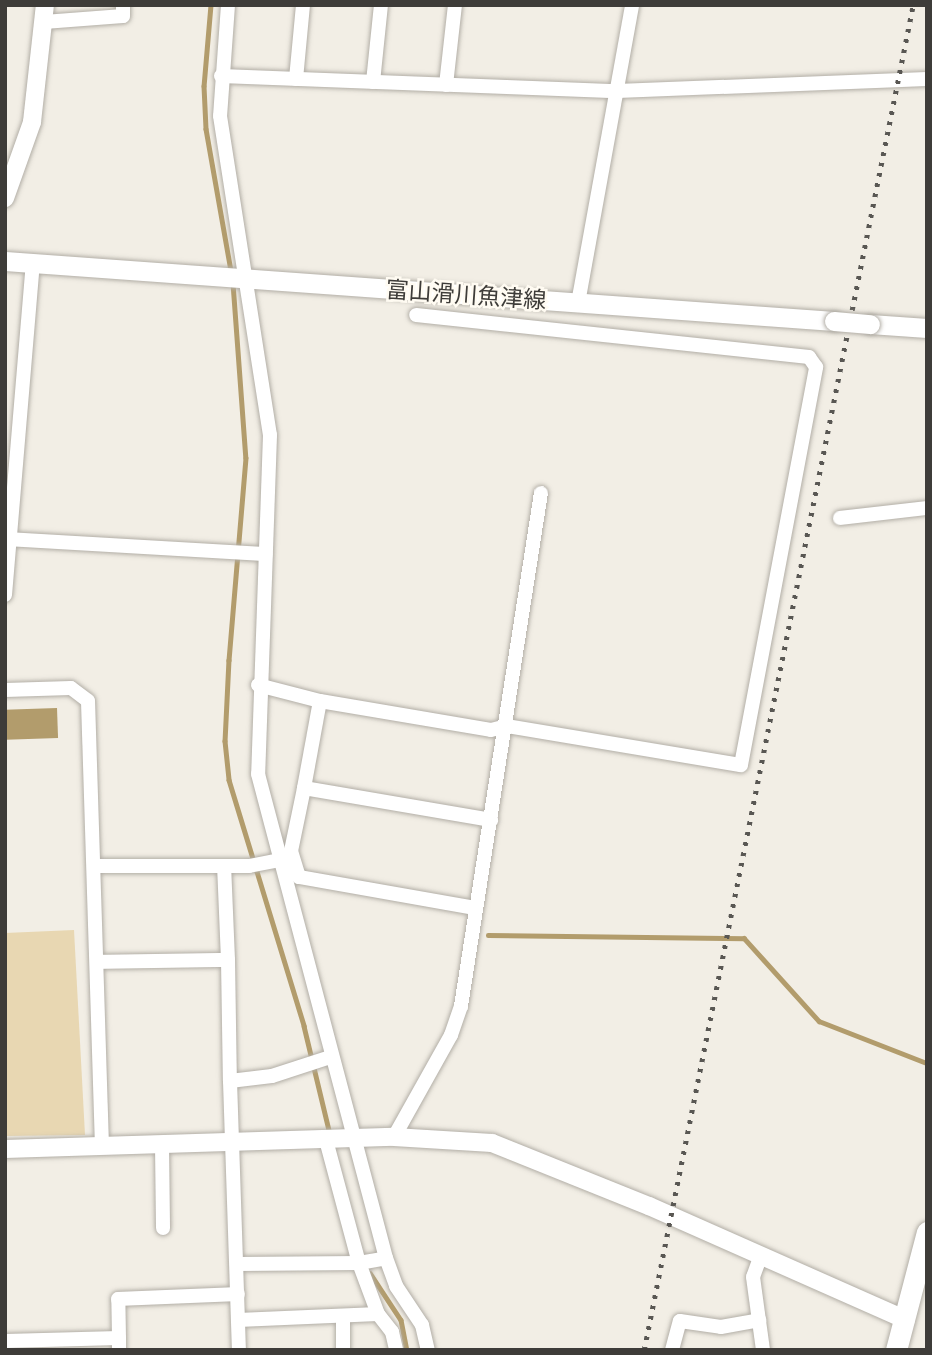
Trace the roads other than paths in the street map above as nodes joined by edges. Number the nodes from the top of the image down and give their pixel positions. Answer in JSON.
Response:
{"nodes":[{"id":1,"x":123,"y":5,"type":"edge"},
{"id":2,"x":228,"y":5,"type":"edge"},
{"id":3,"x":303,"y":5,"type":"edge"},
{"id":4,"x":381,"y":5,"type":"edge"},
{"id":5,"x":455,"y":5,"type":"edge"},
{"id":6,"x":632,"y":5,"type":"edge"},
{"id":7,"x":45,"y":14,"type":"edge"},
{"id":8,"x":220,"y":76,"type":"junction"},
{"id":9,"x":296,"y":79,"type":"junction"},
{"id":10,"x":927,"y":79,"type":"edge"},
{"id":11,"x":373,"y":82,"type":"junction"},
{"id":12,"x":446,"y":85,"type":"junction"},
{"id":13,"x":617,"y":91,"type":"junction"},
{"id":14,"x":5,"y":198,"type":"edge"},
{"id":15,"x":5,"y":261,"type":"edge"},
{"id":16,"x":33,"y":263,"type":"junction"},
{"id":17,"x":247,"y":280,"type":"junction"},
{"id":18,"x":578,"y":303,"type":"junction"},
{"id":19,"x":416,"y":315,"type":"dead end"},
{"id":20,"x":927,"y":328,"type":"edge"},
{"id":21,"x":541,"y":493,"type":"dead end"},
{"id":22,"x":927,"y":508,"type":"edge"},
{"id":23,"x":840,"y":518,"type":"dead end"},
{"id":24,"x":7,"y":539,"type":"edge"},
{"id":25,"x":266,"y":554,"type":"junction"},
{"id":26,"x":5,"y":596,"type":"edge"},
{"id":27,"x":258,"y":685,"type":"junction"},
{"id":28,"x":5,"y":690,"type":"edge"},
{"id":29,"x":320,"y":701,"type":"junction"},
{"id":30,"x":507,"y":726,"type":"junction"},
{"id":31,"x":304,"y":788,"type":"junction"},
{"id":32,"x":491,"y":820,"type":"junction"},
{"id":33,"x":280,"y":860,"type":"junction"},
{"id":34,"x":94,"y":866,"type":"junction"},
{"id":35,"x":224,"y":866,"type":"junction"},
{"id":36,"x":475,"y":908,"type":"junction"},
{"id":37,"x":228,"y":961,"type":"junction"},
{"id":38,"x":97,"y":962,"type":"junction"},
{"id":39,"x":330,"y":1057,"type":"junction"},
{"id":40,"x":230,"y":1081,"type":"junction"},
{"id":41,"x":394,"y":1137,"type":"junction"},
{"id":42,"x":351,"y":1139,"type":"junction"},
{"id":43,"x":326,"y":1140,"type":"junction"},
{"id":44,"x":235,"y":1144,"type":"junction"},
{"id":45,"x":162,"y":1146,"type":"junction"},
{"id":46,"x":102,"y":1147,"type":"junction"},
{"id":47,"x":5,"y":1149,"type":"edge"},
{"id":48,"x":163,"y":1228,"type":"dead end"},
{"id":49,"x":927,"y":1232,"type":"edge"},
{"id":50,"x":761,"y":1255,"type":"junction"},
{"id":51,"x":386,"y":1258,"type":"junction"},
{"id":52,"x":237,"y":1264,"type":"junction"},
{"id":53,"x":359,"y":1264,"type":"junction"},
{"id":54,"x":923,"y":1266,"type":"edge"},
{"id":55,"x":238,"y":1294,"type":"junction"},
{"id":56,"x":378,"y":1314,"type":"junction"},
{"id":57,"x":343,"y":1316,"type":"junction"},
{"id":58,"x":238,"y":1320,"type":"junction"},
{"id":59,"x":759,"y":1320,"type":"junction"},
{"id":60,"x":906,"y":1320,"type":"junction"},
{"id":61,"x":5,"y":1341,"type":"edge"},
{"id":62,"x":119,"y":1344,"type":"edge"},
{"id":63,"x":899,"y":1349,"type":"edge"},
{"id":64,"x":239,"y":1350,"type":"edge"},
{"id":65,"x":343,"y":1350,"type":"edge"},
{"id":66,"x":396,"y":1350,"type":"edge"},
{"id":67,"x":428,"y":1350,"type":"edge"},
{"id":68,"x":672,"y":1350,"type":"edge"},
{"id":69,"x":764,"y":1350,"type":"edge"}],
"edges":[{"from":1,"to":7,"type":"street"},
{"from":2,"to":8,"type":"street"},
{"from":3,"to":9,"type":"street"},
{"from":4,"to":11,"type":"street"},
{"from":5,"to":12,"type":"street"},
{"from":6,"to":13,"type":"street"},
{"from":7,"to":14,"type":"street"},
{"from":8,"to":9,"type":"street"},
{"from":8,"to":17,"type":"street"},
{"from":9,"to":11,"type":"street"},
{"from":10,"to":13,"type":"street"},
{"from":11,"to":12,"type":"street"},
{"from":12,"to":13,"type":"street"},
{"from":13,"to":18,"type":"street"},
{"from":15,"to":16,"type":"main road","name":"富山滑川魚津線"},
{"from":16,"to":17,"type":"main road","name":"富山滑川魚津線"},
{"from":16,"to":24,"type":"street"},
{"from":17,"to":18,"type":"main road","name":"富山滑川魚津線"},
{"from":17,"to":25,"type":"street"},
{"from":18,"to":20,"type":"main road","name":"富山滑川魚津線","bridge":true},
{"from":19,"to":30,"type":"street"},
{"from":21,"to":30,"type":"street"},
{"from":22,"to":23,"type":"street"},
{"from":24,"to":25,"type":"street"},
{"from":24,"to":26,"type":"street"},
{"from":25,"to":27,"type":"street"},
{"from":27,"to":29,"type":"street"},
{"from":27,"to":33,"type":"street"},
{"from":28,"to":34,"type":"street"},
{"from":29,"to":30,"type":"street"},
{"from":29,"to":31,"type":"street"},
{"from":30,"to":32,"type":"street"},
{"from":31,"to":32,"type":"street"},
{"from":31,"to":36,"type":"street"},
{"from":32,"to":36,"type":"street"},
{"from":33,"to":35,"type":"street"},
{"from":33,"to":39,"type":"street"},
{"from":34,"to":35,"type":"street"},
{"from":34,"to":38,"type":"street"},
{"from":35,"to":37,"type":"street"},
{"from":36,"to":41,"type":"street"},
{"from":37,"to":38,"type":"street"},
{"from":37,"to":40,"type":"street"},
{"from":38,"to":46,"type":"street"},
{"from":39,"to":40,"type":"street"},
{"from":39,"to":42,"type":"street"},
{"from":40,"to":44,"type":"street"},
{"from":41,"to":42,"type":"street"},
{"from":41,"to":50,"type":"street"},
{"from":42,"to":43,"type":"street"},
{"from":42,"to":51,"type":"street"},
{"from":43,"to":44,"type":"street"},
{"from":43,"to":53,"type":"street"},
{"from":44,"to":45,"type":"street"},
{"from":44,"to":52,"type":"street"},
{"from":45,"to":46,"type":"street"},
{"from":45,"to":48,"type":"street"},
{"from":46,"to":47,"type":"street"},
{"from":49,"to":54,"type":"main road"},
{"from":50,"to":59,"type":"street"},
{"from":50,"to":60,"type":"street"},
{"from":51,"to":53,"type":"street"},
{"from":51,"to":67,"type":"street"},
{"from":52,"to":53,"type":"street"},
{"from":52,"to":55,"type":"street"},
{"from":53,"to":56,"type":"street"},
{"from":54,"to":60,"type":"main road"},
{"from":55,"to":58,"type":"street"},
{"from":55,"to":62,"type":"street"},
{"from":56,"to":57,"type":"street"},
{"from":56,"to":66,"type":"street"},
{"from":57,"to":58,"type":"street"},
{"from":57,"to":65,"type":"street"},
{"from":58,"to":64,"type":"street"},
{"from":59,"to":68,"type":"street"},
{"from":59,"to":69,"type":"street"},
{"from":60,"to":63,"type":"main road"},
{"from":61,"to":62,"type":"street"}]}
